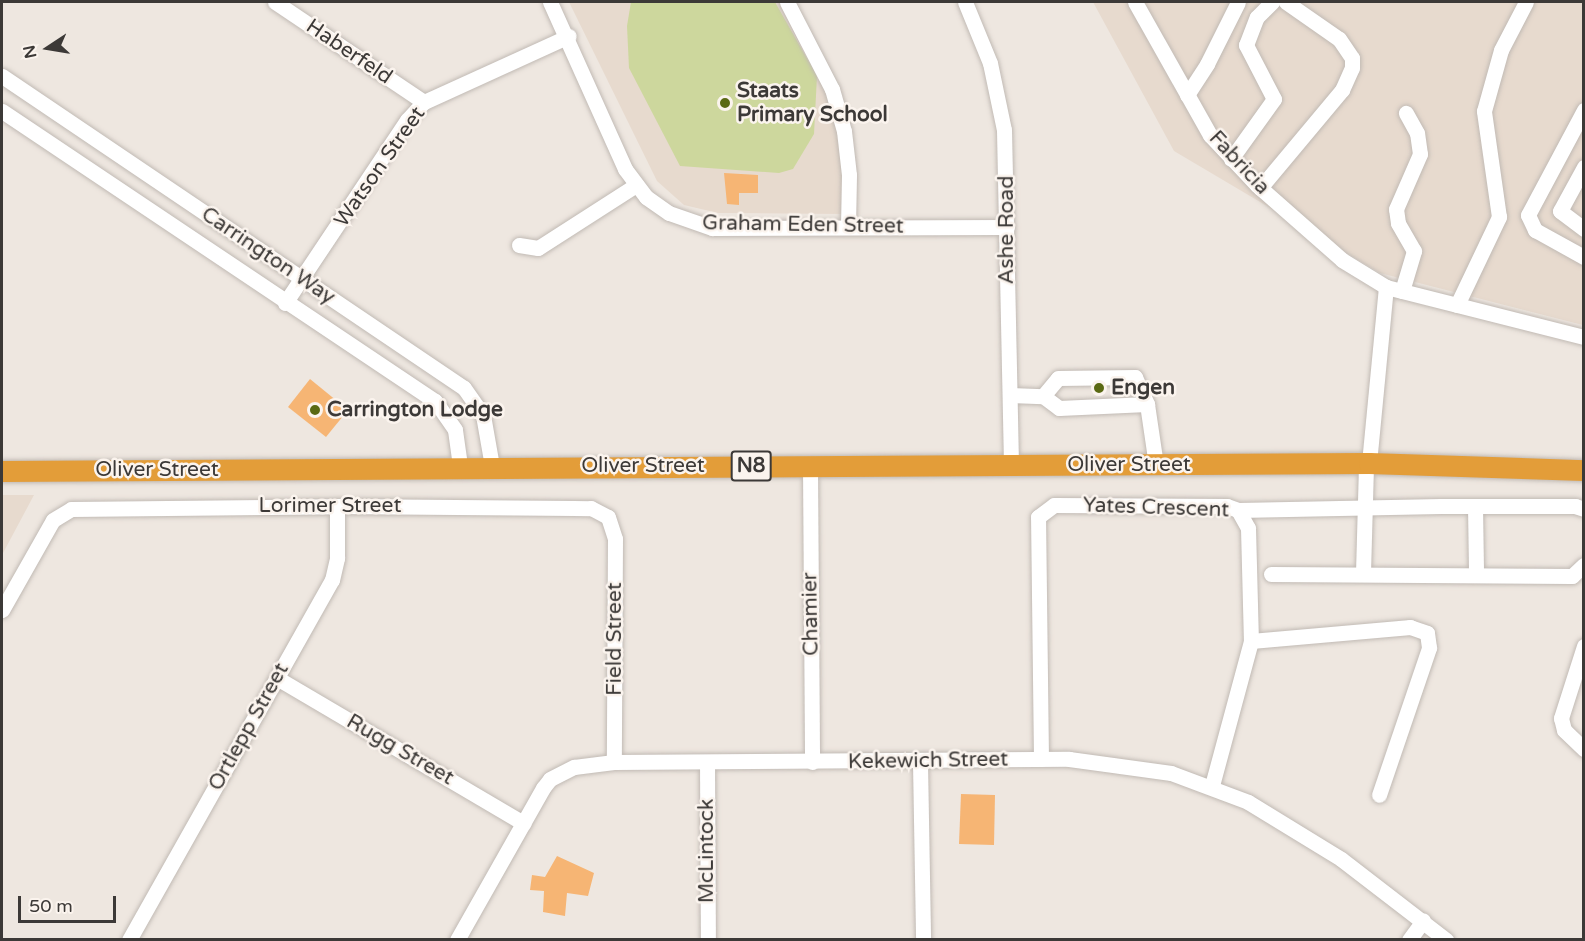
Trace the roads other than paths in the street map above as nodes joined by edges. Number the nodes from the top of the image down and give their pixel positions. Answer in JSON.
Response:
{"nodes":[{"id":1,"x":275,"y":2,"type":"edge"},
{"id":2,"x":550,"y":2,"type":"edge"},
{"id":3,"x":787,"y":2,"type":"edge"},
{"id":4,"x":965,"y":2,"type":"edge"},
{"id":5,"x":1135,"y":2,"type":"edge"},
{"id":6,"x":1238,"y":2,"type":"edge"},
{"id":7,"x":1272,"y":2,"type":"edge"},
{"id":8,"x":1286,"y":2,"type":"edge"},
{"id":9,"x":1526,"y":2,"type":"edge"},
{"id":10,"x":569,"y":36,"type":"junction"},
{"id":11,"x":2,"y":76,"type":"edge"},
{"id":12,"x":1187,"y":95,"type":"junction"},
{"id":13,"x":424,"y":102,"type":"junction"},
{"id":14,"x":1584,"y":110,"type":"edge"},
{"id":15,"x":2,"y":111,"type":"edge"},
{"id":16,"x":1406,"y":113,"type":"dead end"},
{"id":17,"x":1231,"y":159,"type":"junction"},
{"id":18,"x":1584,"y":167,"type":"edge"},
{"id":19,"x":636,"y":185,"type":"junction"},
{"id":20,"x":1579,"y":185,"type":"edge"},
{"id":21,"x":1260,"y":188,"type":"junction"},
{"id":22,"x":848,"y":226,"type":"junction"},
{"id":23,"x":1007,"y":227,"type":"junction"},
{"id":24,"x":1584,"y":229,"type":"edge"},
{"id":25,"x":519,"y":245,"type":"dead end"},
{"id":26,"x":1584,"y":257,"type":"edge"},
{"id":27,"x":303,"y":279,"type":"junction"},
{"id":28,"x":1386,"y":287,"type":"junction"},
{"id":29,"x":1401,"y":291,"type":"junction"},
{"id":30,"x":285,"y":303,"type":"junction"},
{"id":31,"x":1457,"y":305,"type":"junction"},
{"id":32,"x":1584,"y":336,"type":"edge"},
{"id":33,"x":1010,"y":395,"type":"junction"},
{"id":34,"x":1043,"y":396,"type":"junction"},
{"id":35,"x":1147,"y":404,"type":"junction"},
{"id":36,"x":1584,"y":457,"type":"edge"},
{"id":37,"x":1368,"y":463,"type":"junction"},
{"id":38,"x":1502,"y":464,"type":"junction"},
{"id":39,"x":1156,"y":465,"type":"junction"},
{"id":40,"x":492,"y":466,"type":"junction"},
{"id":41,"x":810,"y":466,"type":"junction"},
{"id":42,"x":1011,"y":466,"type":"junction"},
{"id":43,"x":460,"y":467,"type":"junction"},
{"id":44,"x":1584,"y":470,"type":"edge"},
{"id":45,"x":2,"y":471,"type":"edge"},
{"id":46,"x":337,"y":506,"type":"junction"},
{"id":47,"x":1475,"y":506,"type":"junction"},
{"id":48,"x":1364,"y":507,"type":"junction"},
{"id":49,"x":1584,"y":509,"type":"edge"},
{"id":50,"x":1238,"y":510,"type":"junction"},
{"id":51,"x":608,"y":517,"type":"joint"},
{"id":52,"x":1584,"y":565,"type":"edge"},
{"id":53,"x":1363,"y":573,"type":"junction"},
{"id":54,"x":1476,"y":573,"type":"junction"},
{"id":55,"x":1271,"y":574,"type":"dead end"},
{"id":56,"x":2,"y":610,"type":"edge"},
{"id":57,"x":1251,"y":642,"type":"junction"},
{"id":58,"x":1584,"y":646,"type":"edge"},
{"id":59,"x":277,"y":678,"type":"junction"},
{"id":60,"x":1584,"y":749,"type":"edge"},
{"id":61,"x":1041,"y":759,"type":"junction"},
{"id":62,"x":614,"y":762,"type":"junction"},
{"id":63,"x":707,"y":762,"type":"junction"},
{"id":64,"x":812,"y":762,"type":"junction"},
{"id":65,"x":920,"y":762,"type":"junction"},
{"id":66,"x":1212,"y":786,"type":"junction"},
{"id":67,"x":1379,"y":795,"type":"dead end"},
{"id":68,"x":523,"y":823,"type":"junction"},
{"id":69,"x":1423,"y":921,"type":"junction"},
{"id":70,"x":129,"y":939,"type":"edge"},
{"id":71,"x":457,"y":939,"type":"edge"},
{"id":72,"x":708,"y":939,"type":"edge"},
{"id":73,"x":923,"y":939,"type":"edge"},
{"id":74,"x":1409,"y":939,"type":"edge"},
{"id":75,"x":1446,"y":939,"type":"edge"}],
"edges":[{"from":1,"to":13,"type":"street","name":"Haberfeld"},
{"from":2,"to":10,"type":"street","name":"Graham Eden Street"},
{"from":3,"to":22,"type":"street"},
{"from":4,"to":23,"type":"street","name":"Ashe Road"},
{"from":5,"to":12,"type":"street","name":"Fabricia"},
{"from":6,"to":12,"type":"street"},
{"from":7,"to":17,"type":"street"},
{"from":8,"to":21,"type":"street"},
{"from":9,"to":31,"type":"street"},
{"from":10,"to":13,"type":"street","name":"Watson Street"},
{"from":10,"to":19,"type":"street","name":"Graham Eden Street"},
{"from":11,"to":27,"type":"street","name":"Carrington Way"},
{"from":12,"to":17,"type":"street","name":"Fabricia"},
{"from":13,"to":27,"type":"street","name":"Watson Street"},
{"from":14,"to":26,"type":"street"},
{"from":15,"to":30,"type":"street","name":"Carrington Way"},
{"from":16,"to":29,"type":"street"},
{"from":17,"to":21,"type":"street","name":"Fabricia"},
{"from":18,"to":20,"type":"street"},
{"from":19,"to":22,"type":"street","name":"Graham Eden Street"},
{"from":19,"to":25,"type":"street"},
{"from":20,"to":24,"type":"street"},
{"from":21,"to":28,"type":"street","name":"Fabricia"},
{"from":22,"to":23,"type":"street","name":"Graham Eden Street"},
{"from":23,"to":33,"type":"street","name":"Ashe Road"},
{"from":27,"to":30,"type":"street","name":"Watson Street"},
{"from":27,"to":40,"type":"street","name":"Carrington Way"},
{"from":28,"to":29,"type":"street","name":"Fabricia"},
{"from":28,"to":37,"type":"street"},
{"from":29,"to":31,"type":"street","name":"Fabricia"},
{"from":30,"to":43,"type":"street","name":"Carrington Way"},
{"from":31,"to":32,"type":"street","name":"Fabricia"},
{"from":33,"to":34,"type":"street"},
{"from":33,"to":42,"type":"street","name":"Ashe Road"},
{"from":34,"to":35,"type":"street"},
{"from":34,"to":35,"type":"street"},
{"from":35,"to":39,"type":"street"},
{"from":36,"to":38,"type":"highway","name":"Oliver Street","number":"N8"},
{"from":37,"to":38,"type":"highway","name":"Oliver Street","number":"N8"},
{"from":37,"to":39,"type":"highway","name":"Oliver Street","number":"N8"},
{"from":37,"to":48,"type":"street"},
{"from":38,"to":44,"type":"highway","name":"Oliver Street","number":"N8"},
{"from":39,"to":42,"type":"highway","name":"Oliver Street","number":"N8"},
{"from":40,"to":41,"type":"highway","name":"Oliver Street","number":"N8"},
{"from":40,"to":43,"type":"highway","name":"Oliver Street","number":"N8"},
{"from":41,"to":42,"type":"highway","name":"Oliver Street","number":"N8"},
{"from":41,"to":64,"type":"street","name":"Chamier"},
{"from":43,"to":45,"type":"highway","name":"Oliver Street","number":"N8"},
{"from":46,"to":51,"type":"street","name":"Lorimer Street"},
{"from":46,"to":56,"type":"street","name":"Lorimer Street"},
{"from":46,"to":59,"type":"street","name":"Ortlepp Street"},
{"from":47,"to":48,"type":"street"},
{"from":47,"to":49,"type":"street"},
{"from":47,"to":54,"type":"street"},
{"from":48,"to":50,"type":"street"},
{"from":48,"to":53,"type":"street"},
{"from":50,"to":57,"type":"street","name":"Yates Crescent"},
{"from":50,"to":61,"type":"street","name":"Yates Crescent"},
{"from":51,"to":62,"type":"street","name":"Field Street"},
{"from":52,"to":54,"type":"street"},
{"from":53,"to":54,"type":"street"},
{"from":53,"to":55,"type":"street"},
{"from":57,"to":66,"type":"street","name":"Yates Crescent"},
{"from":57,"to":67,"type":"street"},
{"from":58,"to":60,"type":"street"},
{"from":59,"to":68,"type":"street","name":"Rugg Street"},
{"from":59,"to":70,"type":"street","name":"Ortlepp Street"},
{"from":61,"to":65,"type":"street","name":"Kekewich Street"},
{"from":61,"to":66,"type":"street","name":"Kekewich Street"},
{"from":62,"to":63,"type":"street","name":"Kekewich Street"},
{"from":62,"to":68,"type":"street","name":"Kekewich Street"},
{"from":63,"to":64,"type":"street","name":"Kekewich Street"},
{"from":63,"to":72,"type":"street","name":"McLintock"},
{"from":64,"to":65,"type":"street","name":"Kekewich Street"},
{"from":65,"to":73,"type":"street"},
{"from":66,"to":69,"type":"street","name":"Kekewich Street"},
{"from":68,"to":71,"type":"street","name":"Kekewich Street"},
{"from":69,"to":74,"type":"street"},
{"from":69,"to":75,"type":"street","name":"Kekewich Street"}]}
